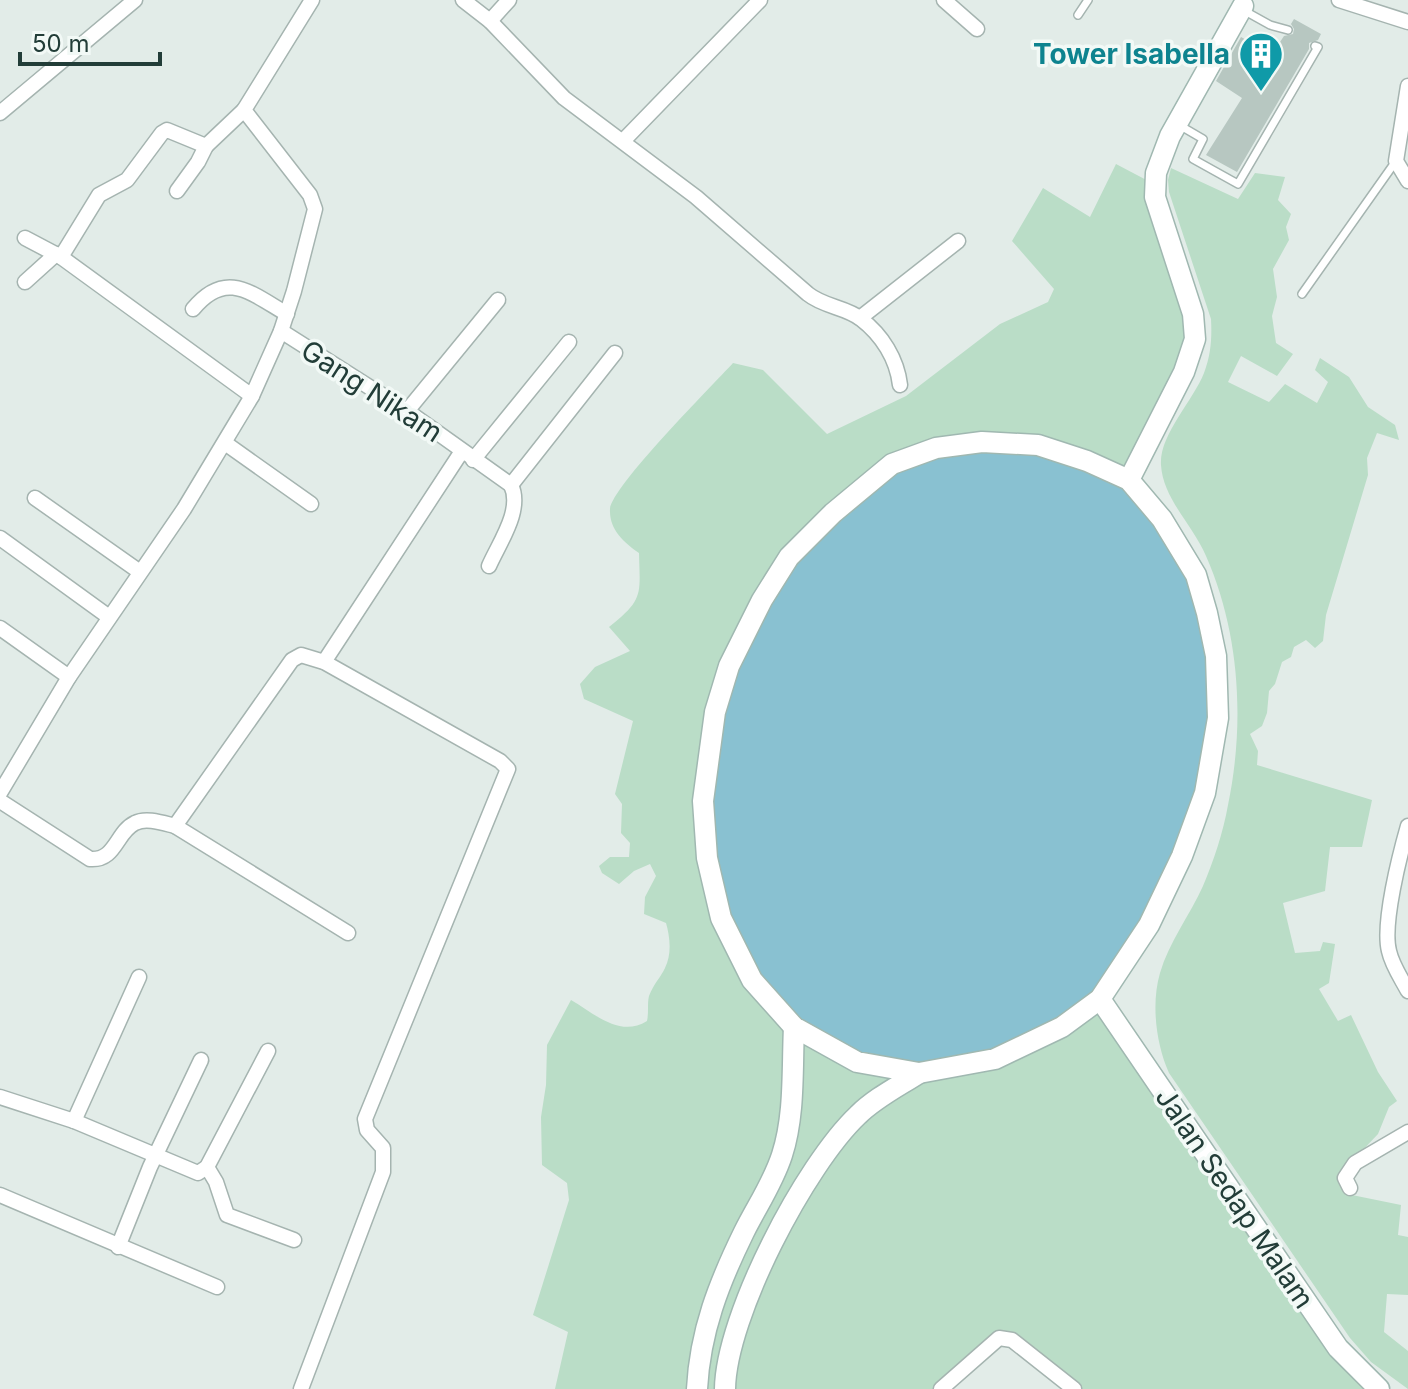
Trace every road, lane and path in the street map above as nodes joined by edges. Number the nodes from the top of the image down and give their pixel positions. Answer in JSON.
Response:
{"nodes":[{"id":1,"x":135,"y":0,"type":"edge"},
{"id":2,"x":312,"y":0,"type":"edge"},
{"id":3,"x":463,"y":0,"type":"edge"},
{"id":4,"x":509,"y":0,"type":"edge"},
{"id":5,"x":760,"y":0,"type":"edge"},
{"id":6,"x":944,"y":0,"type":"edge"},
{"id":7,"x":1088,"y":0,"type":"edge"},
{"id":8,"x":1339,"y":0,"type":"edge"},
{"id":9,"x":1245,"y":4,"type":"edge"},
{"id":10,"x":1362,"y":4,"type":"edge"},
{"id":11,"x":1078,"y":15,"type":"dead end"},
{"id":12,"x":490,"y":21,"type":"junction"},
{"id":13,"x":1408,"y":22,"type":"edge"},
{"id":14,"x":977,"y":29,"type":"dead end"},
{"id":15,"x":1288,"y":30,"type":"dead end"},
{"id":16,"x":1315,"y":46,"type":"dead end"},
{"id":17,"x":1408,"y":86,"type":"edge"},
{"id":18,"x":244,"y":110,"type":"junction"},
{"id":19,"x":0,"y":113,"type":"edge"},
{"id":20,"x":1177,"y":124,"type":"junction"},
{"id":21,"x":623,"y":141,"type":"junction"},
{"id":22,"x":206,"y":146,"type":"junction"},
{"id":23,"x":1396,"y":161,"type":"junction"},
{"id":24,"x":1408,"y":181,"type":"edge"},
{"id":25,"x":177,"y":191,"type":"dead end"},
{"id":26,"x":25,"y":238,"type":"dead end"},
{"id":27,"x":958,"y":241,"type":"dead end"},
{"id":28,"x":59,"y":256,"type":"junction"},
{"id":29,"x":25,"y":282,"type":"dead end"},
{"id":30,"x":1302,"y":294,"type":"dead end"},
{"id":31,"x":498,"y":300,"type":"dead end"},
{"id":32,"x":193,"y":309,"type":"dead end"},
{"id":33,"x":287,"y":314,"type":"junction"},
{"id":34,"x":860,"y":318,"type":"junction"},
{"id":35,"x":281,"y":331,"type":"junction"},
{"id":36,"x":569,"y":342,"type":"dead end"},
{"id":37,"x":615,"y":353,"type":"dead end"},
{"id":38,"x":900,"y":385,"type":"dead end"},
{"id":39,"x":252,"y":396,"type":"junction"},
{"id":40,"x":407,"y":411,"type":"junction"},
{"id":41,"x":225,"y":443,"type":"junction"},
{"id":42,"x":468,"y":456,"type":"junction"},
{"id":43,"x":1129,"y":480,"type":"junction"},
{"id":44,"x":511,"y":485,"type":"junction"},
{"id":45,"x":35,"y":498,"type":"dead end"},
{"id":46,"x":311,"y":504,"type":"dead end"},
{"id":47,"x":0,"y":538,"type":"edge"},
{"id":48,"x":489,"y":566,"type":"dead end"},
{"id":49,"x":140,"y":572,"type":"junction"},
{"id":50,"x":109,"y":617,"type":"junction"},
{"id":51,"x":0,"y":628,"type":"edge"},
{"id":52,"x":324,"y":662,"type":"junction"},
{"id":53,"x":69,"y":677,"type":"junction"},
{"id":54,"x":0,"y":793,"type":"edge"},
{"id":55,"x":0,"y":801,"type":"edge"},
{"id":56,"x":175,"y":826,"type":"junction"},
{"id":57,"x":1408,"y":826,"type":"edge"},
{"id":58,"x":348,"y":933,"type":"dead end"},
{"id":59,"x":139,"y":977,"type":"dead end"},
{"id":60,"x":1408,"y":991,"type":"edge"},
{"id":61,"x":1100,"y":999,"type":"junction"},
{"id":62,"x":794,"y":1027,"type":"junction"},
{"id":63,"x":268,"y":1051,"type":"dead end"},
{"id":64,"x":201,"y":1060,"type":"dead end"},
{"id":65,"x":919,"y":1073,"type":"junction"},
{"id":66,"x":0,"y":1097,"type":"edge"},
{"id":67,"x":74,"y":1121,"type":"junction"},
{"id":68,"x":1408,"y":1132,"type":"edge"},
{"id":69,"x":156,"y":1157,"type":"junction"},
{"id":70,"x":207,"y":1167,"type":"junction"},
{"id":71,"x":1350,"y":1188,"type":"dead end"},
{"id":72,"x":0,"y":1195,"type":"edge"},
{"id":73,"x":294,"y":1240,"type":"dead end"},
{"id":74,"x":118,"y":1247,"type":"junction"},
{"id":75,"x":217,"y":1287,"type":"dead end"},
{"id":76,"x":301,"y":1389,"type":"edge"},
{"id":77,"x":697,"y":1389,"type":"edge"},
{"id":78,"x":725,"y":1389,"type":"edge"},
{"id":79,"x":941,"y":1389,"type":"edge"},
{"id":80,"x":1074,"y":1389,"type":"edge"},
{"id":81,"x":1379,"y":1389,"type":"edge"}],
"edges":[{"from":1,"to":19,"type":"street"},
{"from":2,"to":18,"type":"street"},
{"from":3,"to":12,"type":"street"},
{"from":4,"to":12,"type":"street"},
{"from":5,"to":21,"type":"street"},
{"from":6,"to":14,"type":"street"},
{"from":7,"to":11,"type":"lane"},
{"from":8,"to":10,"type":"street"},
{"from":9,"to":15,"type":"lane"},
{"from":9,"to":20,"type":"street"},
{"from":10,"to":13,"type":"street"},
{"from":12,"to":21,"type":"street"},
{"from":16,"to":20,"type":"lane"},
{"from":17,"to":23,"type":"street"},
{"from":18,"to":22,"type":"street"},
{"from":18,"to":33,"type":"street"},
{"from":20,"to":43,"type":"street"},
{"from":21,"to":34,"type":"street"},
{"from":22,"to":25,"type":"street"},
{"from":22,"to":28,"type":"street"},
{"from":23,"to":24,"type":"street"},
{"from":23,"to":30,"type":"lane"},
{"from":26,"to":28,"type":"street"},
{"from":27,"to":34,"type":"street"},
{"from":28,"to":29,"type":"street"},
{"from":28,"to":39,"type":"street"},
{"from":31,"to":40,"type":"street"},
{"from":32,"to":33,"type":"street"},
{"from":33,"to":35,"type":"street"},
{"from":34,"to":38,"type":"street"},
{"from":35,"to":39,"type":"street"},
{"from":35,"to":40,"type":"street","name":"Gang Nikam"},
{"from":36,"to":42,"type":"street"},
{"from":37,"to":44,"type":"street"},
{"from":39,"to":41,"type":"street"},
{"from":40,"to":42,"type":"street","name":"Gang Nikam"},
{"from":41,"to":46,"type":"street"},
{"from":41,"to":49,"type":"street"},
{"from":42,"to":44,"type":"street","name":"Gang Nikam"},
{"from":42,"to":52,"type":"street"},
{"from":43,"to":61,"type":"street"},
{"from":43,"to":62,"type":"street"},
{"from":44,"to":48,"type":"street"},
{"from":45,"to":49,"type":"street"},
{"from":47,"to":50,"type":"street"},
{"from":49,"to":50,"type":"street"},
{"from":50,"to":53,"type":"street"},
{"from":51,"to":53,"type":"street"},
{"from":52,"to":56,"type":"street"},
{"from":52,"to":76,"type":"street"},
{"from":53,"to":54,"type":"street"},
{"from":55,"to":56,"type":"street"},
{"from":56,"to":58,"type":"street"},
{"from":57,"to":60,"type":"street"},
{"from":59,"to":67,"type":"street"},
{"from":61,"to":65,"type":"street"},
{"from":61,"to":81,"type":"street","name":"Jalan Sedap Malam"},
{"from":62,"to":65,"type":"street"},
{"from":62,"to":77,"type":"street"},
{"from":63,"to":70,"type":"street"},
{"from":64,"to":69,"type":"street"},
{"from":65,"to":78,"type":"street"},
{"from":66,"to":67,"type":"street"},
{"from":67,"to":69,"type":"street"},
{"from":68,"to":71,"type":"street"},
{"from":69,"to":70,"type":"street"},
{"from":69,"to":74,"type":"street"},
{"from":70,"to":73,"type":"street"},
{"from":72,"to":74,"type":"street"},
{"from":74,"to":75,"type":"street"},
{"from":79,"to":80,"type":"street"}]}
